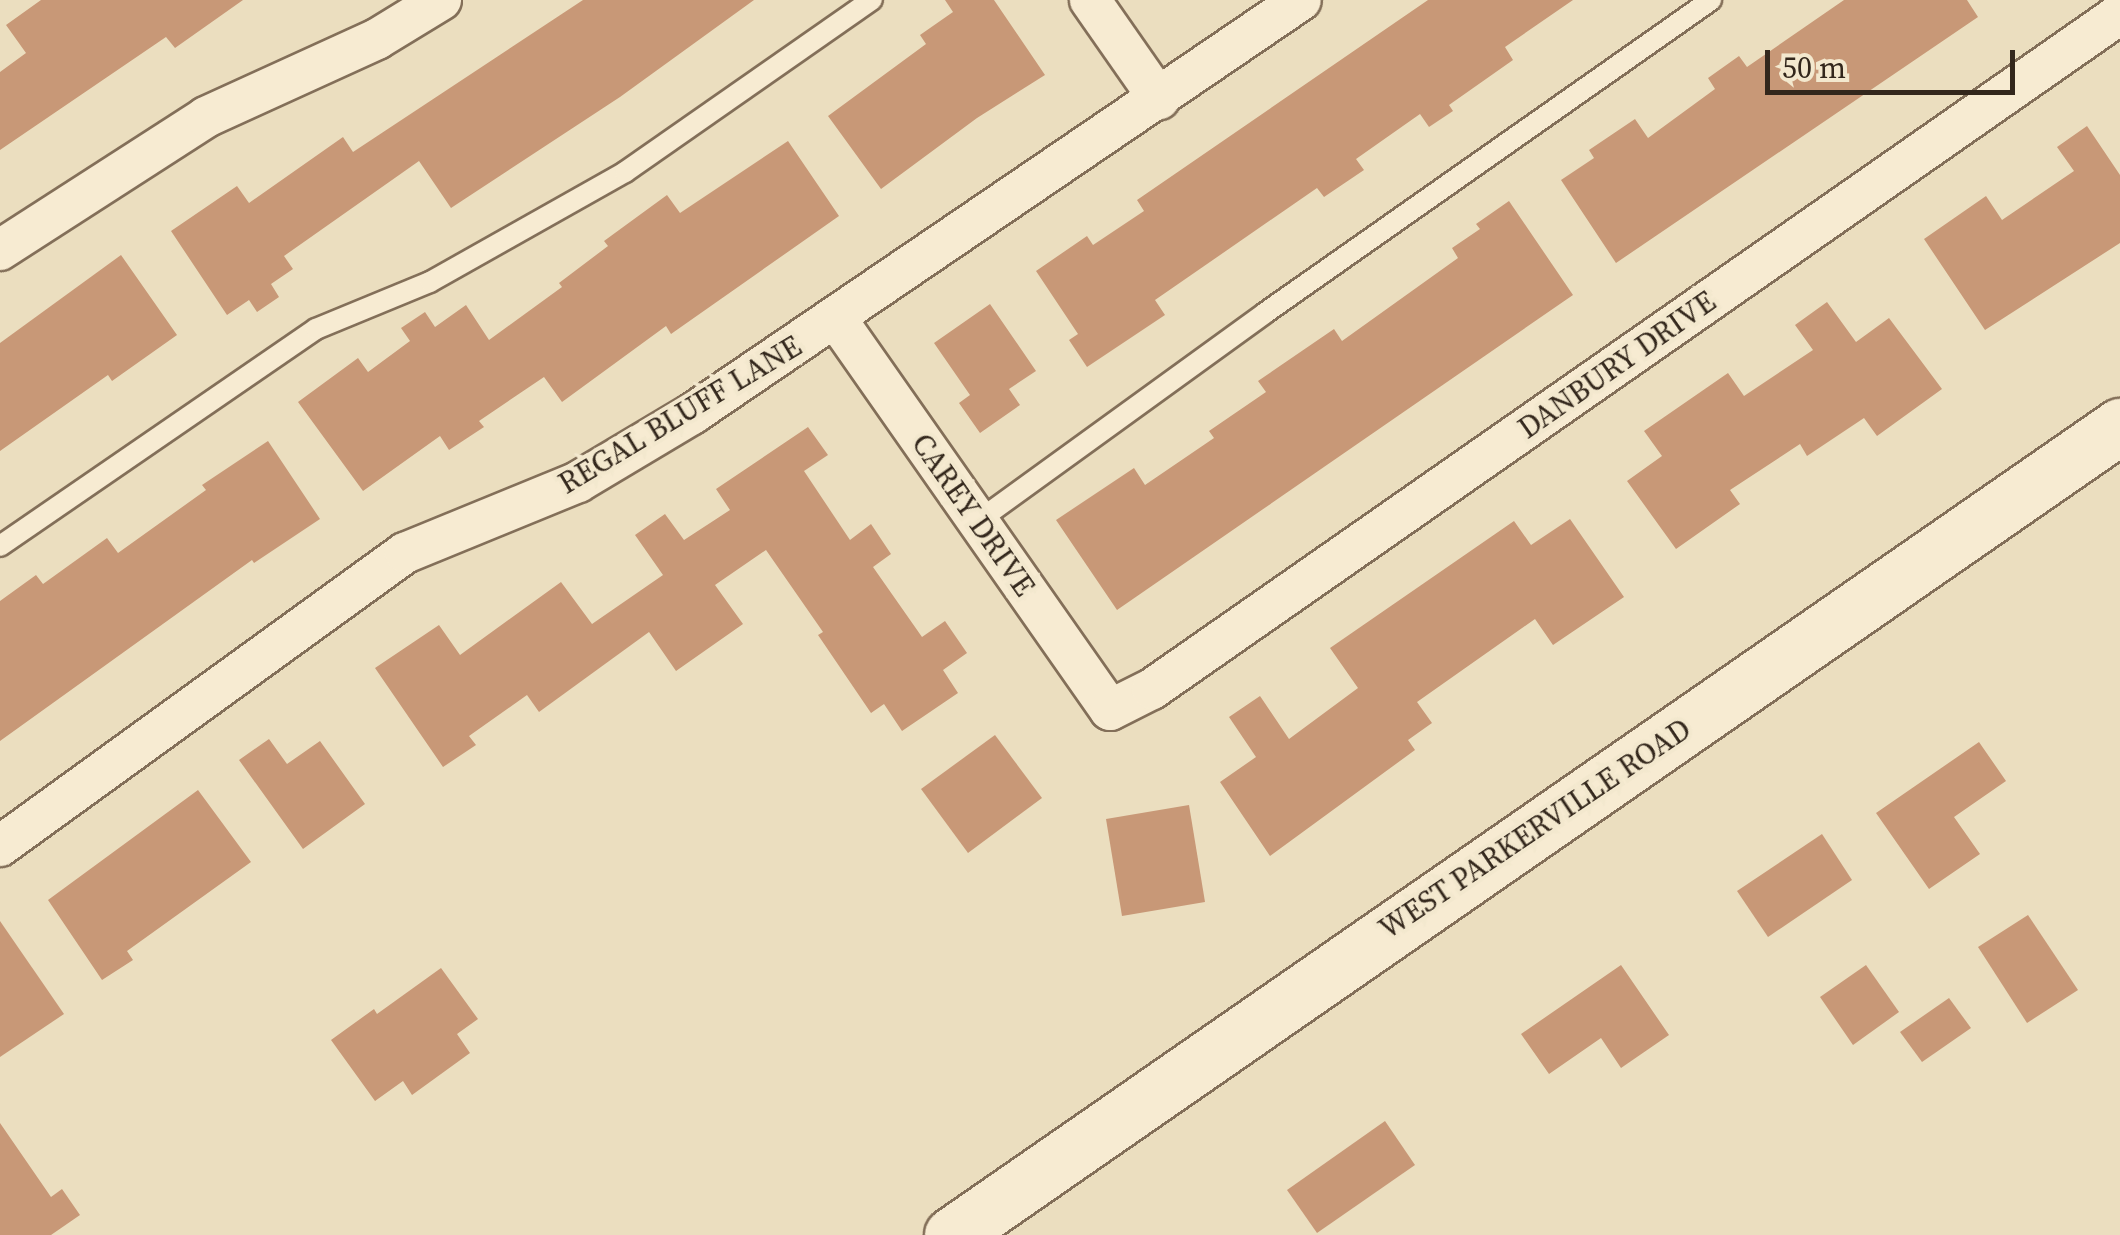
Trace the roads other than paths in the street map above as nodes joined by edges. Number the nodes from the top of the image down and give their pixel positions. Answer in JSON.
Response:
{"nodes":[{"id":1,"x":441,"y":0,"type":"edge"},
{"id":2,"x":872,"y":0,"type":"edge"},
{"id":3,"x":1090,"y":0,"type":"edge"},
{"id":4,"x":1302,"y":0,"type":"edge"},
{"id":5,"x":1711,"y":0,"type":"edge"},
{"id":6,"x":2107,"y":23,"type":"edge"},
{"id":7,"x":1159,"y":99,"type":"junction"},
{"id":8,"x":0,"y":250,"type":"edge"},
{"id":9,"x":836,"y":320,"type":"junction"},
{"id":10,"x":2120,"y":426,"type":"edge"},
{"id":11,"x":978,"y":521,"type":"junction"},
{"id":12,"x":0,"y":546,"type":"edge"},
{"id":13,"x":1110,"y":710,"type":"joint"},
{"id":14,"x":0,"y":846,"type":"edge"},
{"id":15,"x":952,"y":1235,"type":"edge"}],
"edges":[{"from":1,"to":8,"type":"street"},
{"from":2,"to":12,"type":"lane"},
{"from":3,"to":7,"type":"street"},
{"from":4,"to":7,"type":"street","name":"REGAL BLUFF LANE"},
{"from":5,"to":11,"type":"lane"},
{"from":6,"to":13,"type":"street","name":"DANBURY DRIVE"},
{"from":7,"to":9,"type":"street","name":"REGAL BLUFF LANE"},
{"from":9,"to":11,"type":"street","name":"CAREY DRIVE"},
{"from":9,"to":14,"type":"street","name":"REGAL BLUFF LANE"},
{"from":10,"to":15,"type":"main road","name":"WEST PARKERVILLE ROAD"},
{"from":11,"to":13,"type":"street","name":"CAREY DRIVE"}]}
